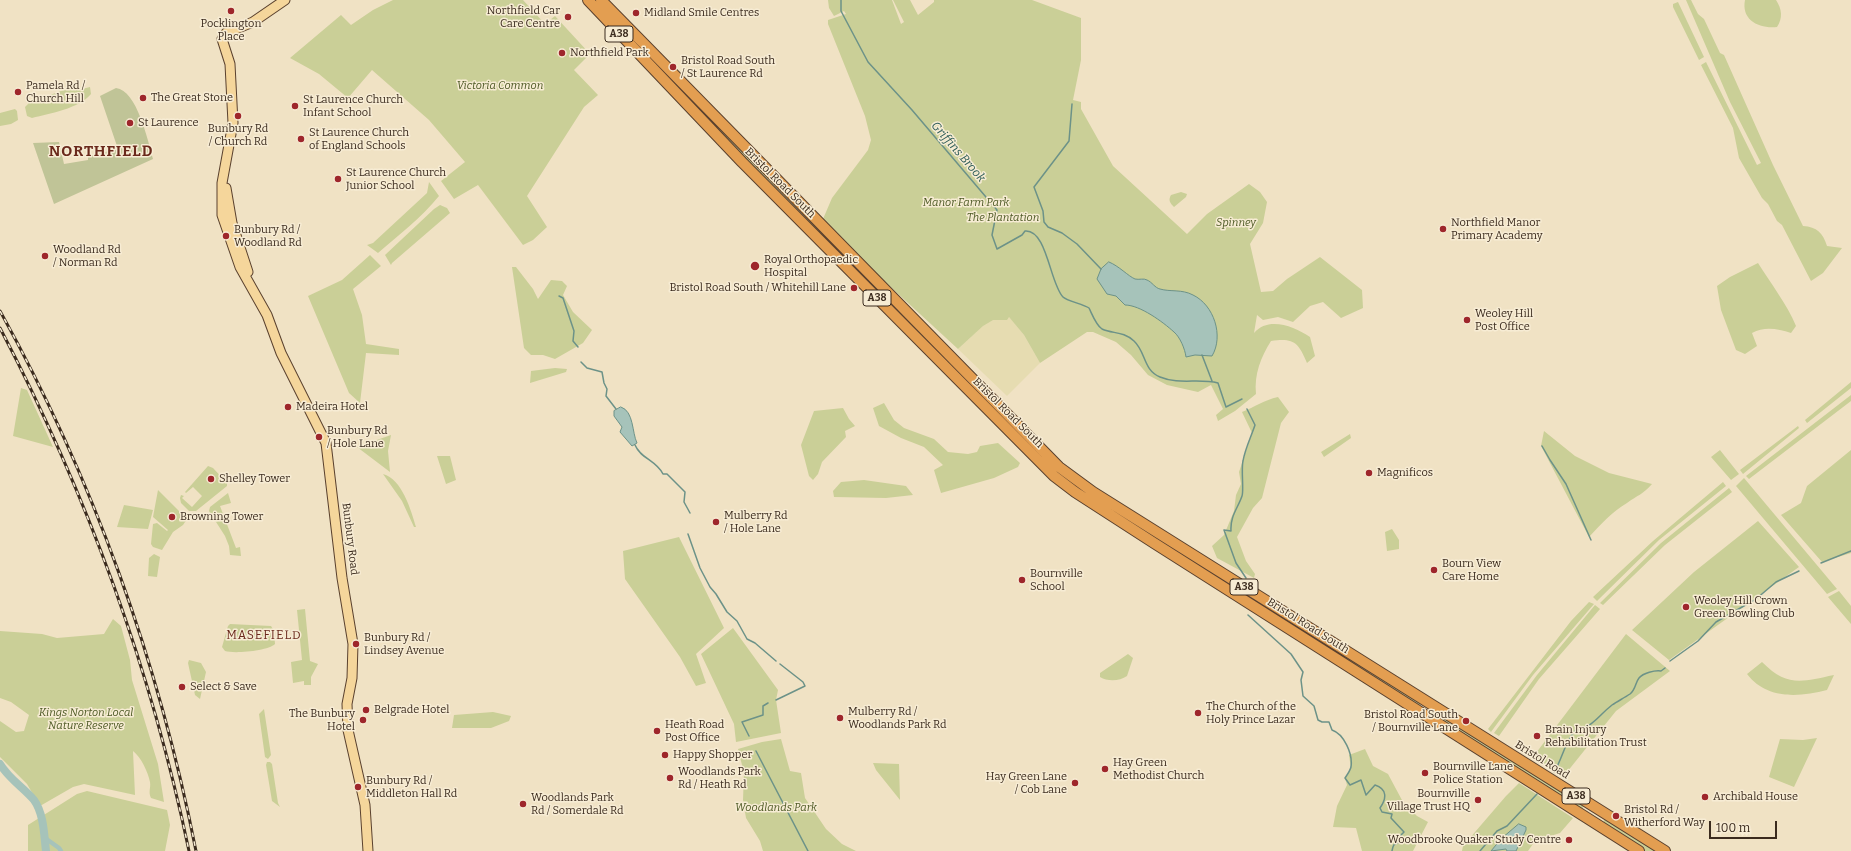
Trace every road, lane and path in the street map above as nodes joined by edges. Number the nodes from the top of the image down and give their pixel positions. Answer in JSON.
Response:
{"nodes":[{"id":1,"x":286,"y":0,"type":"edge"},
{"id":2,"x":588,"y":0,"type":"edge"},
{"id":3,"x":601,"y":0,"type":"edge"},
{"id":4,"x":670,"y":70,"type":"junction"},
{"id":5,"x":662,"y":78,"type":"junction"},
{"id":6,"x":688,"y":88,"type":"junction"},
{"id":7,"x":681,"y":98,"type":"junction"},
{"id":8,"x":927,"y":331,"type":"junction"},
{"id":9,"x":918,"y":340,"type":"junction"},
{"id":10,"x":1044,"y":459,"type":"junction"},
{"id":11,"x":1136,"y":518,"type":"junction"},
{"id":12,"x":1154,"y":543,"type":"junction"},
{"id":13,"x":1436,"y":707,"type":"junction"},
{"id":14,"x":1430,"y":717,"type":"junction"},
{"id":15,"x":1488,"y":740,"type":"joint"},
{"id":16,"x":1595,"y":808,"type":"junction"},
{"id":17,"x":1589,"y":819,"type":"junction"},
{"id":18,"x":368,"y":851,"type":"edge"},
{"id":19,"x":1639,"y":851,"type":"edge"},
{"id":20,"x":1665,"y":851,"type":"edge"}],
"edges":[{"from":1,"to":18,"type":"main road","name":"Bunbury Road"},
{"from":2,"to":5,"type":"highway","name":"Bristol Road South","number":"A38"},
{"from":3,"to":4,"type":"highway","name":"Bristol Road South","number":"A38"},
{"from":4,"to":5,"type":"highway"},
{"from":4,"to":6,"type":"highway","name":"Bristol Road South","number":"A38"},
{"from":5,"to":7,"type":"highway","name":"Bristol Road South","number":"A38"},
{"from":6,"to":7,"type":"highway"},
{"from":6,"to":8,"type":"highway","name":"Bristol Road South","number":"A38"},
{"from":7,"to":9,"type":"highway","name":"Bristol Road South","number":"A38"},
{"from":8,"to":9,"type":"highway"},
{"from":8,"to":10,"type":"highway","name":"Bristol Road South","number":"A38"},
{"from":9,"to":10,"type":"highway","name":"Bristol Road South","number":"A38"},
{"from":10,"to":11,"type":"highway","name":"Bristol Road South","number":"A38"},
{"from":10,"to":12,"type":"highway","name":"Bristol Road South","number":"A38"},
{"from":11,"to":12,"type":"highway"},
{"from":11,"to":13,"type":"highway","name":"Bristol Road South","number":"A38"},
{"from":12,"to":14,"type":"highway","name":"Bristol Road South","number":"A38"},
{"from":13,"to":14,"type":"highway"},
{"from":13,"to":14,"type":"highway"},
{"from":13,"to":15,"type":"highway","name":"Bristol Road South","number":"A38"},
{"from":14,"to":17,"type":"highway","name":"Bristol Road South","number":"A38"},
{"from":15,"to":16,"type":"highway","name":"Bristol Road","number":"A38"},
{"from":16,"to":17,"type":"highway"},
{"from":16,"to":17,"type":"highway"},
{"from":16,"to":20,"type":"highway","name":"Bristol Road","number":"A38"},
{"from":17,"to":19,"type":"highway","number":"A38"}]}
